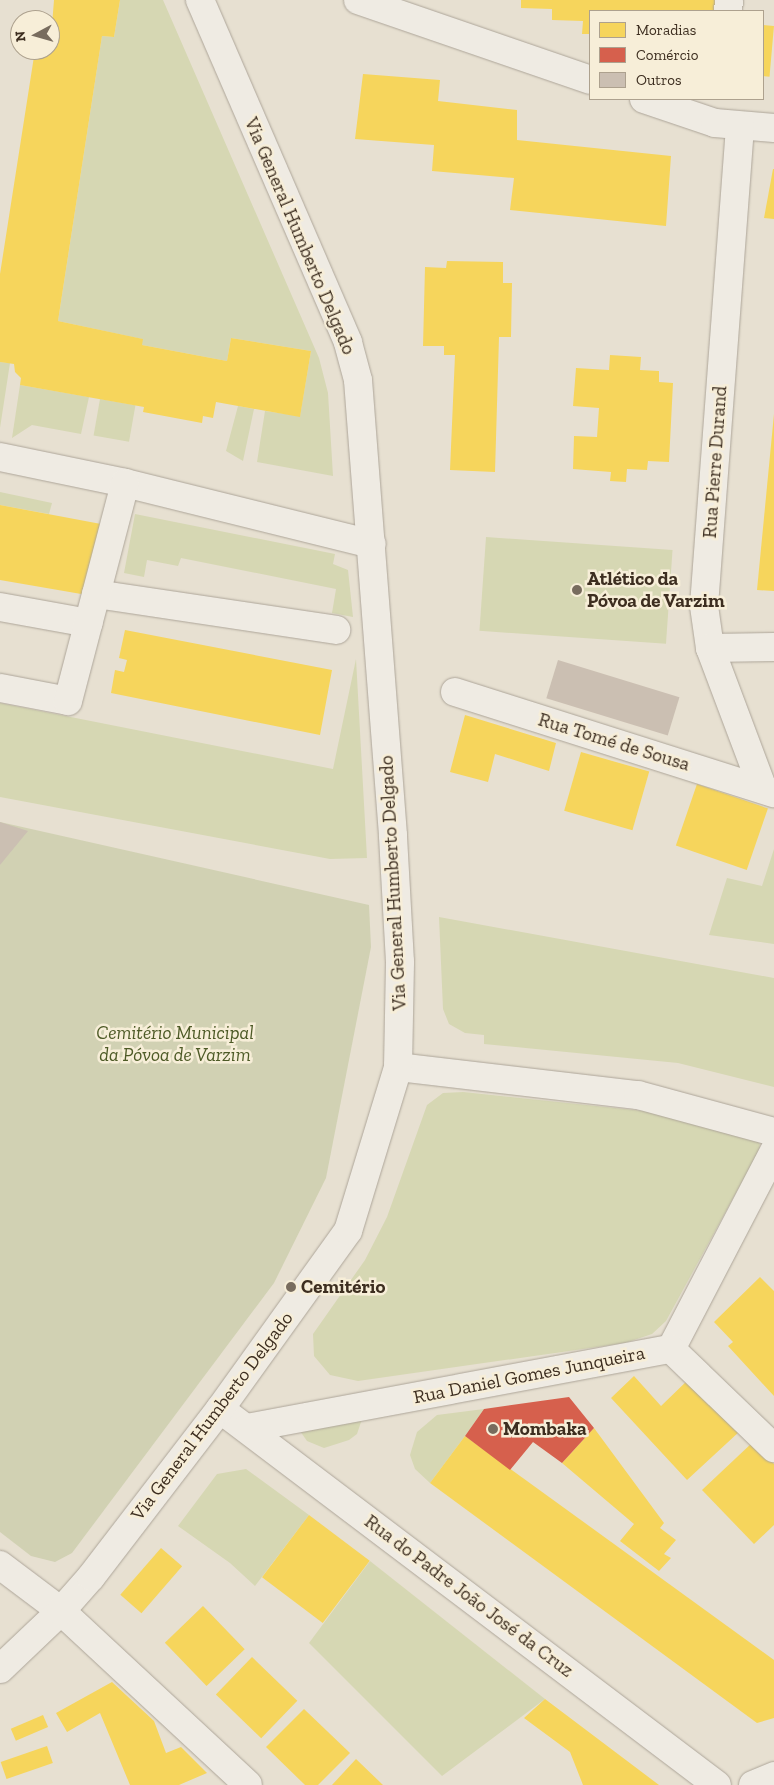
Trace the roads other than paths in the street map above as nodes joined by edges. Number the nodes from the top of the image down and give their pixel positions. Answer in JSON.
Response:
{"nodes":[{"id":1,"x":200,"y":0,"type":"edge"},
{"id":2,"x":358,"y":0,"type":"edge"},
{"id":3,"x":589,"y":80,"type":"edge"},
{"id":4,"x":649,"y":100,"type":"edge"},
{"id":5,"x":724,"y":116,"type":"edge"},
{"id":6,"x":774,"y":128,"type":"edge"},
{"id":7,"x":0,"y":457,"type":"edge"},
{"id":8,"x":125,"y":483,"type":"junction"},
{"id":9,"x":372,"y":544,"type":"junction"},
{"id":10,"x":96,"y":594,"type":"junction"},
{"id":11,"x":0,"y":607,"type":"edge"},
{"id":12,"x":89,"y":623,"type":"junction"},
{"id":13,"x":336,"y":630,"type":"dead end"},
{"id":14,"x":774,"y":647,"type":"edge"},
{"id":15,"x":710,"y":648,"type":"junction"},
{"id":16,"x":0,"y":688,"type":"edge"},
{"id":17,"x":454,"y":692,"type":"dead end"},
{"id":18,"x":769,"y":791,"type":"edge"},
{"id":19,"x":398,"y":1067,"type":"junction"},
{"id":20,"x":774,"y":1132,"type":"edge"},
{"id":21,"x":774,"y":1151,"type":"edge"},
{"id":22,"x":671,"y":1349,"type":"junction"},
{"id":23,"x":220,"y":1409,"type":"junction"},
{"id":24,"x":248,"y":1428,"type":"junction"},
{"id":25,"x":774,"y":1448,"type":"edge"},
{"id":26,"x":0,"y":1566,"type":"edge"},
{"id":27,"x":61,"y":1611,"type":"junction"},
{"id":28,"x":0,"y":1669,"type":"edge"},
{"id":29,"x":774,"y":1776,"type":"edge"},
{"id":30,"x":248,"y":1785,"type":"edge"},
{"id":31,"x":717,"y":1785,"type":"edge"},
{"id":32,"x":754,"y":1785,"type":"edge"}],
"edges":[{"from":1,"to":9,"type":"street","name":"Via General Humberto Delgado"},
{"from":2,"to":3,"type":"street"},
{"from":4,"to":5,"type":"street"},
{"from":5,"to":6,"type":"street"},
{"from":5,"to":15,"type":"street","name":"Rua Pierre Durand"},
{"from":7,"to":8,"type":"street"},
{"from":8,"to":9,"type":"street"},
{"from":8,"to":10,"type":"street"},
{"from":9,"to":19,"type":"street","name":"Via General Humberto Delgado"},
{"from":10,"to":12,"type":"street"},
{"from":10,"to":13,"type":"street"},
{"from":11,"to":12,"type":"street"},
{"from":12,"to":16,"type":"street"},
{"from":14,"to":15,"type":"street"},
{"from":15,"to":18,"type":"street","name":"Rua Pierre Durand"},
{"from":17,"to":18,"type":"street","name":"Rua Tomé de Sousa"},
{"from":19,"to":20,"type":"street"},
{"from":19,"to":23,"type":"street","name":"Via General Humberto Delgado"},
{"from":21,"to":22,"type":"street"},
{"from":22,"to":24,"type":"street","name":"Rua Daniel Gomes Junqueira"},
{"from":22,"to":25,"type":"street","name":"Rua Daniel Gomes Junqueira"},
{"from":23,"to":24,"type":"street","name":"Rua do Padre João José da Cruz"},
{"from":23,"to":27,"type":"street","name":"Via General Humberto Delgado"},
{"from":24,"to":31,"type":"street","name":"Rua do Padre João José da Cruz"},
{"from":26,"to":27,"type":"street"},
{"from":27,"to":28,"type":"street","name":"Via General Humberto Delgado"},
{"from":27,"to":30,"type":"street"},
{"from":29,"to":32,"type":"street"}]}
